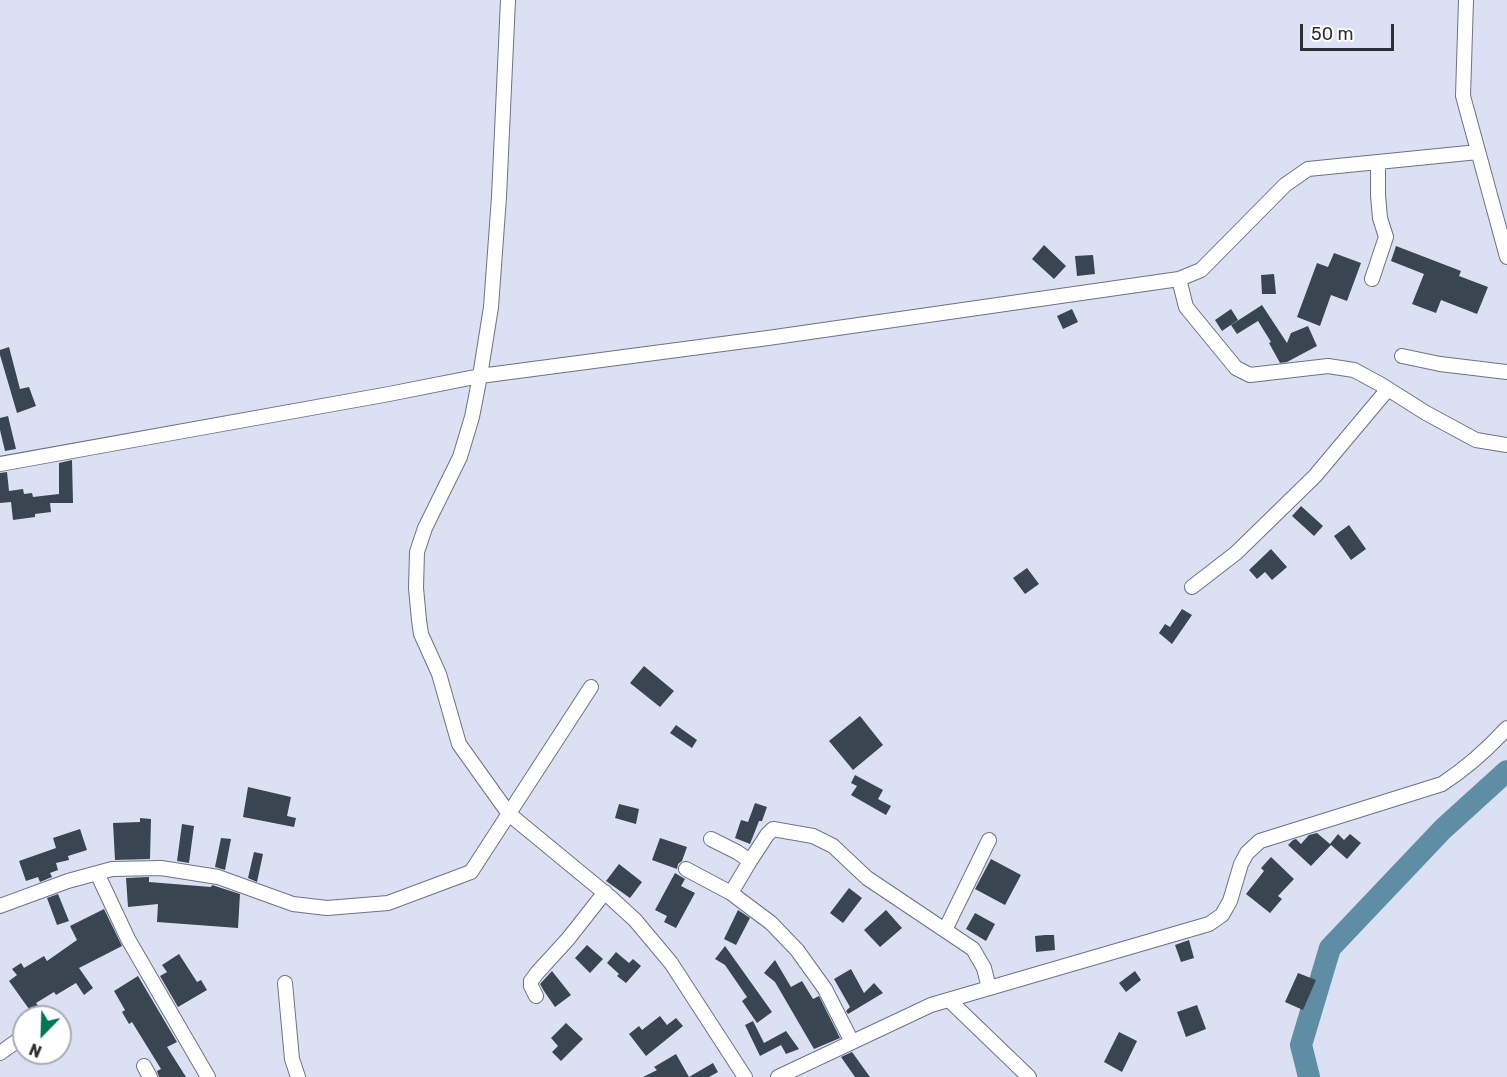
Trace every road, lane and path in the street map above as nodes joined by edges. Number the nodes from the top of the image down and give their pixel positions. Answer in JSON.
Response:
{"nodes":[{"id":1,"x":508,"y":0,"type":"edge"},
{"id":2,"x":1466,"y":0,"type":"edge"},
{"id":3,"x":1478,"y":152,"type":"junction"},
{"id":4,"x":1378,"y":162,"type":"junction"},
{"id":5,"x":1507,"y":257,"type":"edge"},
{"id":6,"x":1179,"y":279,"type":"junction"},
{"id":7,"x":1372,"y":279,"type":"dead end"},
{"id":8,"x":1402,"y":356,"type":"dead end"},
{"id":9,"x":1507,"y":372,"type":"edge"},
{"id":10,"x":480,"y":376,"type":"junction"},
{"id":11,"x":1388,"y":389,"type":"junction"},
{"id":12,"x":1507,"y":445,"type":"edge"},
{"id":13,"x":0,"y":464,"type":"edge"},
{"id":14,"x":1192,"y":587,"type":"dead end"},
{"id":15,"x":591,"y":687,"type":"dead end"},
{"id":16,"x":1507,"y":729,"type":"edge"},
{"id":17,"x":509,"y":814,"type":"junction"},
{"id":18,"x":711,"y":839,"type":"dead end"},
{"id":19,"x":989,"y":840,"type":"dead end"},
{"id":20,"x":750,"y":861,"type":"junction"},
{"id":21,"x":686,"y":869,"type":"dead end"},
{"id":22,"x":97,"y":873,"type":"junction"},
{"id":23,"x":605,"y":892,"type":"junction"},
{"id":24,"x":731,"y":893,"type":"junction"},
{"id":25,"x":0,"y":906,"type":"edge"},
{"id":26,"x":945,"y":930,"type":"junction"},
{"id":27,"x":285,"y":983,"type":"dead end"},
{"id":28,"x":989,"y":988,"type":"junction"},
{"id":29,"x":536,"y":996,"type":"dead end"},
{"id":30,"x":949,"y":1000,"type":"junction"},
{"id":31,"x":852,"y":1042,"type":"junction"},
{"id":32,"x":208,"y":1077,"type":"edge"},
{"id":33,"x":298,"y":1077,"type":"edge"},
{"id":34,"x":745,"y":1077,"type":"edge"},
{"id":35,"x":778,"y":1077,"type":"edge"},
{"id":36,"x":1029,"y":1077,"type":"edge"}],
"edges":[{"from":1,"to":10,"type":"street"},
{"from":2,"to":3,"type":"street"},
{"from":3,"to":4,"type":"street"},
{"from":3,"to":5,"type":"street"},
{"from":4,"to":6,"type":"street"},
{"from":4,"to":7,"type":"street"},
{"from":6,"to":10,"type":"street"},
{"from":6,"to":11,"type":"street"},
{"from":8,"to":9,"type":"street"},
{"from":10,"to":13,"type":"street"},
{"from":10,"to":17,"type":"street"},
{"from":11,"to":12,"type":"street"},
{"from":11,"to":14,"type":"street"},
{"from":15,"to":17,"type":"street"},
{"from":16,"to":28,"type":"street"},
{"from":17,"to":22,"type":"street"},
{"from":17,"to":23,"type":"street"},
{"from":18,"to":20,"type":"street"},
{"from":19,"to":26,"type":"street"},
{"from":20,"to":24,"type":"street"},
{"from":20,"to":26,"type":"street"},
{"from":21,"to":24,"type":"street"},
{"from":22,"to":25,"type":"street"},
{"from":22,"to":32,"type":"street"},
{"from":23,"to":29,"type":"street"},
{"from":23,"to":34,"type":"street"},
{"from":24,"to":31,"type":"street"},
{"from":26,"to":28,"type":"street"},
{"from":27,"to":33,"type":"street"},
{"from":28,"to":30,"type":"street"},
{"from":30,"to":31,"type":"street"},
{"from":30,"to":36,"type":"street"},
{"from":31,"to":35,"type":"street"}]}
